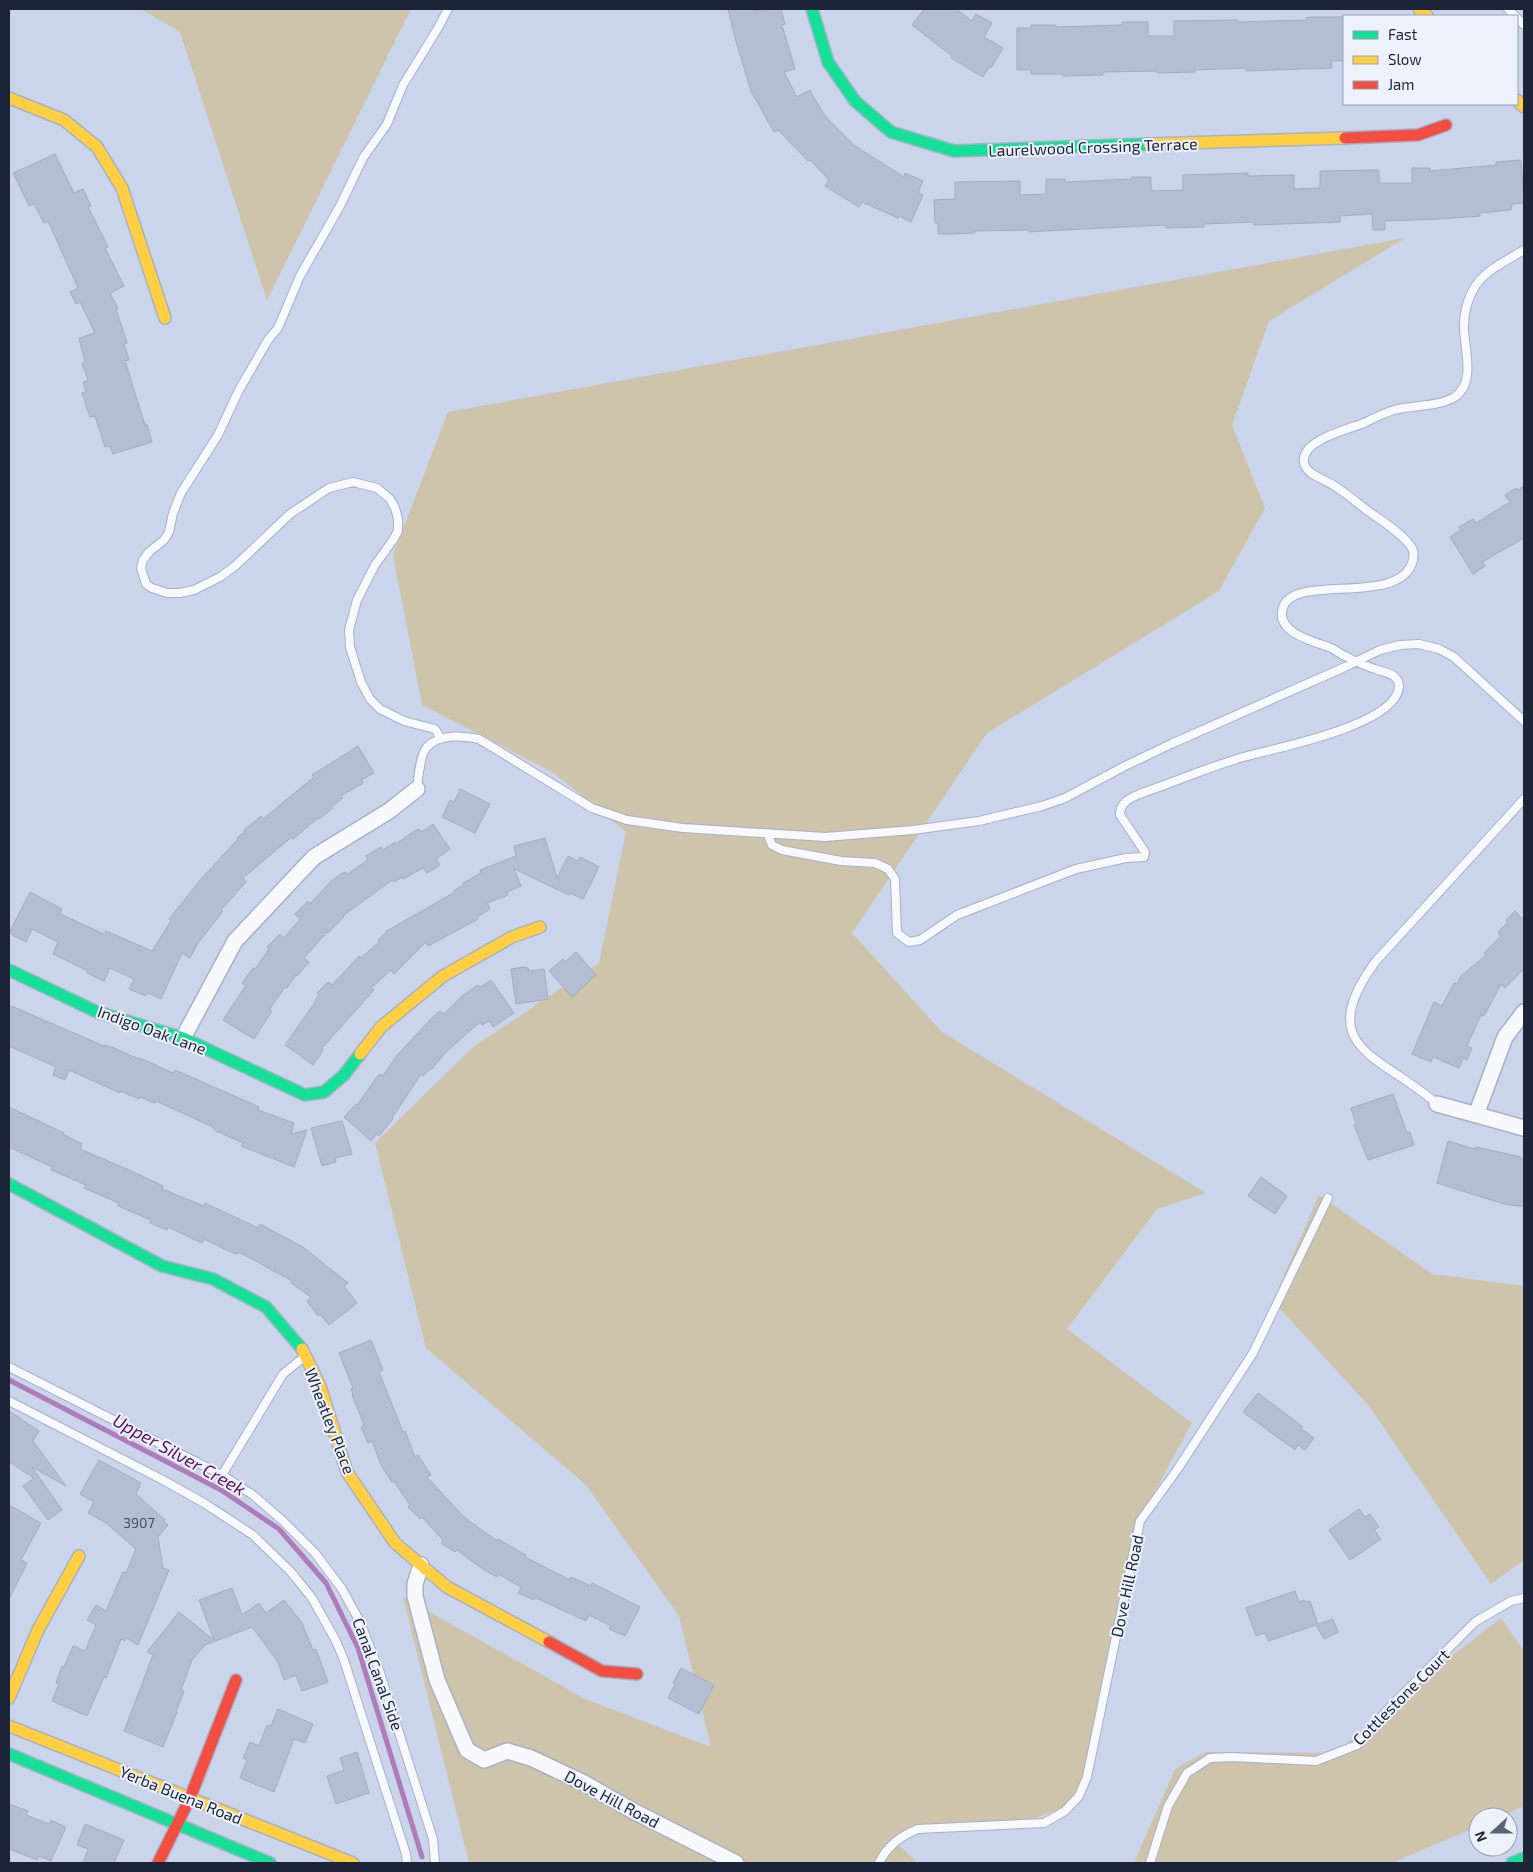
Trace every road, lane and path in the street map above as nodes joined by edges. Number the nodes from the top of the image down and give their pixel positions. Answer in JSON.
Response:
{"nodes":[{"id":1,"x":448,"y":9,"type":"edge"},
{"id":2,"x":812,"y":9,"type":"edge"},
{"id":3,"x":9,"y":98,"type":"edge"},
{"id":4,"x":1446,"y":125,"type":"dead end"},
{"id":5,"x":1524,"y":250,"type":"edge"},
{"id":6,"x":165,"y":318,"type":"dead end"},
{"id":7,"x":1357,"y":661,"type":"junction"},
{"id":8,"x":1524,"y":721,"type":"edge"},
{"id":9,"x":441,"y":739,"type":"junction"},
{"id":10,"x":417,"y":789,"type":"joint"},
{"id":11,"x":1524,"y":799,"type":"edge"},
{"id":12,"x":768,"y":835,"type":"junction"},
{"id":13,"x":540,"y":927,"type":"dead end"},
{"id":14,"x":9,"y":970,"type":"edge"},
{"id":15,"x":1524,"y":1012,"type":"edge"},
{"id":16,"x":183,"y":1038,"type":"junction"},
{"id":17,"x":1437,"y":1104,"type":"joint"},
{"id":18,"x":1476,"y":1115,"type":"junction"},
{"id":19,"x":1524,"y":1128,"type":"edge"},
{"id":20,"x":9,"y":1184,"type":"edge"},
{"id":21,"x":1328,"y":1198,"type":"dead end"},
{"id":22,"x":305,"y":1356,"type":"junction"},
{"id":23,"x":9,"y":1367,"type":"edge"},
{"id":24,"x":9,"y":1401,"type":"edge"},
{"id":25,"x":222,"y":1475,"type":"junction"},
{"id":26,"x":79,"y":1556,"type":"dead end"},
{"id":27,"x":421,"y":1565,"type":"junction"},
{"id":28,"x":1524,"y":1598,"type":"edge"},
{"id":29,"x":637,"y":1674,"type":"dead end"},
{"id":30,"x":236,"y":1680,"type":"dead end"},
{"id":31,"x":9,"y":1698,"type":"edge"},
{"id":32,"x":9,"y":1726,"type":"edge"},
{"id":33,"x":9,"y":1754,"type":"edge"},
{"id":34,"x":190,"y":1798,"type":"junction"},
{"id":35,"x":178,"y":1823,"type":"junction"},
{"id":36,"x":1524,"y":1858,"type":"edge"},
{"id":37,"x":158,"y":1863,"type":"edge"},
{"id":38,"x":270,"y":1863,"type":"edge"},
{"id":39,"x":353,"y":1863,"type":"edge"},
{"id":40,"x":407,"y":1863,"type":"edge"},
{"id":41,"x":435,"y":1863,"type":"edge"},
{"id":42,"x":736,"y":1863,"type":"edge"},
{"id":43,"x":879,"y":1863,"type":"edge"},
{"id":44,"x":1150,"y":1863,"type":"edge"},
{"id":45,"x":1512,"y":1863,"type":"edge"}],
"edges":[{"from":1,"to":9,"type":"lane"},
{"from":2,"to":4,"type":"main road","name":"Laurelwood Crossing Terrace"},
{"from":3,"to":6,"type":"main road"},
{"from":5,"to":7,"type":"lane"},
{"from":7,"to":8,"type":"lane"},
{"from":7,"to":12,"type":"lane"},
{"from":7,"to":12,"type":"lane"},
{"from":9,"to":10,"type":"lane"},
{"from":9,"to":12,"type":"lane"},
{"from":10,"to":16,"type":"street"},
{"from":11,"to":17,"type":"lane"},
{"from":13,"to":16,"type":"main road","name":"Indigo Oak Lane"},
{"from":14,"to":16,"type":"main road","name":"Indigo Oak Lane"},
{"from":15,"to":18,"type":"street"},
{"from":17,"to":18,"type":"street"},
{"from":18,"to":19,"type":"street"},
{"from":20,"to":22,"type":"main road","name":"Wheatley Place"},
{"from":21,"to":43,"type":"lane","name":"Dove Hill Road"},
{"from":22,"to":25,"type":"lane"},
{"from":22,"to":27,"type":"main road","name":"Wheatley Place"},
{"from":23,"to":25,"type":"lane","name":"Canal Canal Side"},
{"from":24,"to":40,"type":"lane","name":"Canal Canal Side"},
{"from":25,"to":41,"type":"lane","name":"Canal Canal Side"},
{"from":26,"to":31,"type":"main road"},
{"from":27,"to":29,"type":"main road","name":"Wheatley Place"},
{"from":27,"to":42,"type":"street","name":"Dove Hill Road"},
{"from":28,"to":44,"type":"lane","name":"Cottlestone Court"},
{"from":30,"to":34,"type":"main road"},
{"from":32,"to":34,"type":"main road","name":"Yerba Buena Road"},
{"from":33,"to":35,"type":"main road","name":"Yerba Buena Road"},
{"from":34,"to":35,"type":"main road"},
{"from":34,"to":39,"type":"main road","name":"Yerba Buena Road"},
{"from":35,"to":37,"type":"main road"},
{"from":35,"to":38,"type":"main road","name":"Yerba Buena Road"},
{"from":36,"to":45,"type":"main road"}]}
